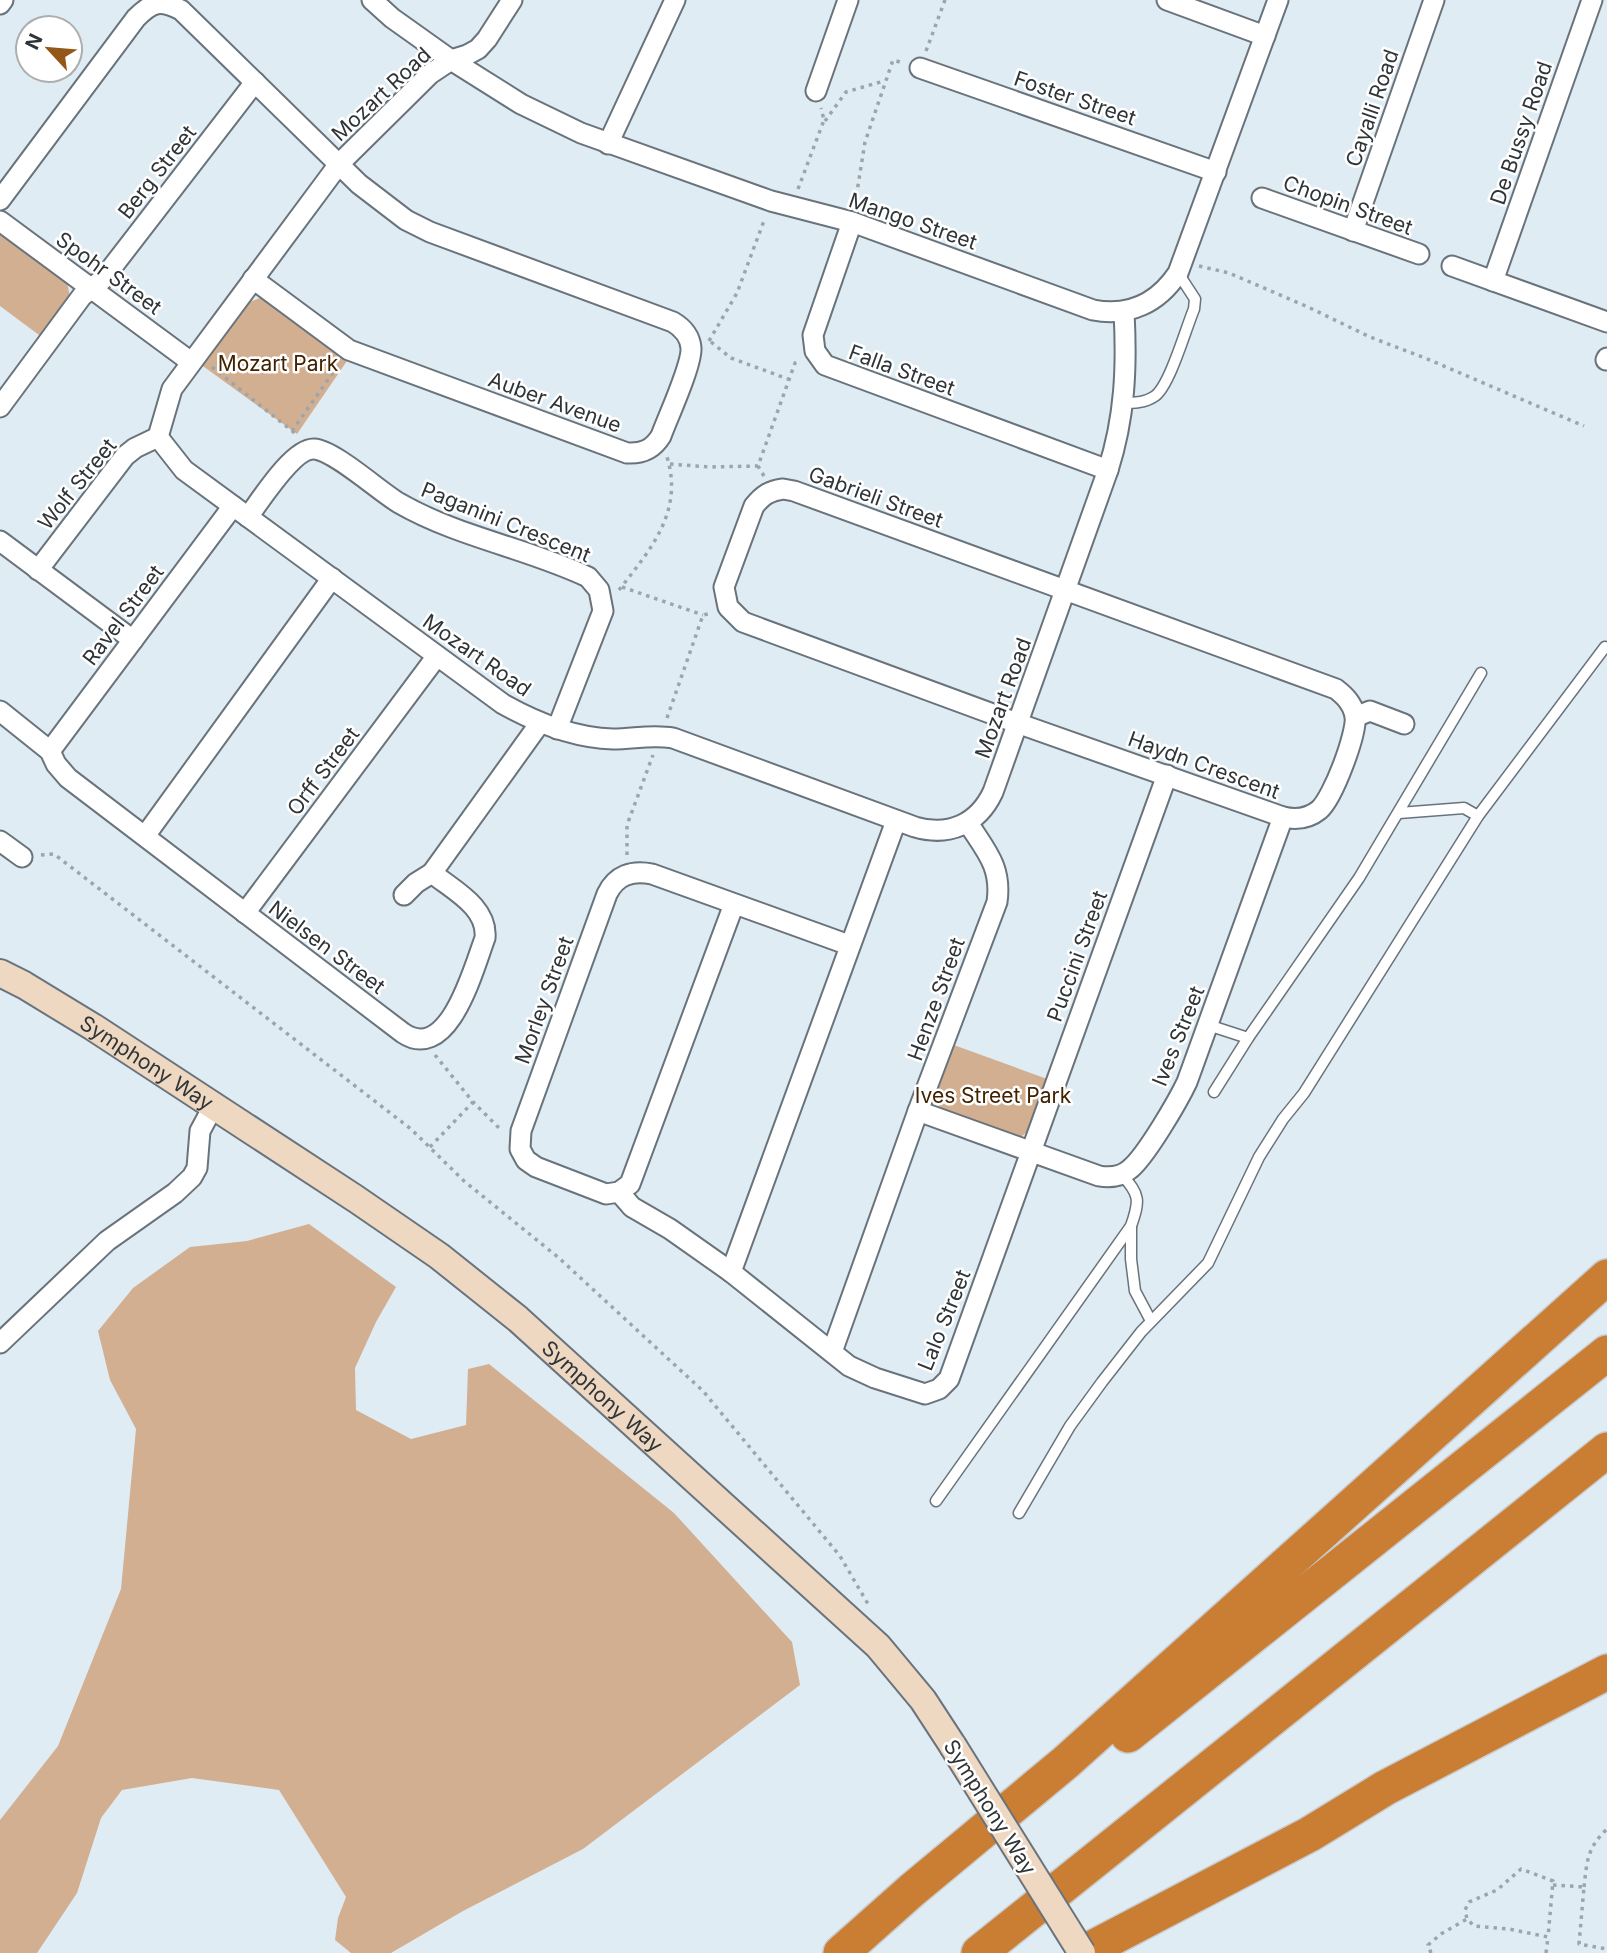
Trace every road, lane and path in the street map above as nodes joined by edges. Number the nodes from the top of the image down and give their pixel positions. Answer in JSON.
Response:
{"nodes":[{"id":1,"x":3,"y":0,"type":"edge"},
{"id":2,"x":372,"y":0,"type":"edge"},
{"id":3,"x":512,"y":0,"type":"edge"},
{"id":4,"x":675,"y":0,"type":"edge"},
{"id":5,"x":848,"y":0,"type":"edge"},
{"id":6,"x":945,"y":0,"type":"edge"},
{"id":7,"x":1167,"y":0,"type":"edge"},
{"id":8,"x":1278,"y":0,"type":"edge"},
{"id":9,"x":1434,"y":0,"type":"edge"},
{"id":10,"x":1592,"y":0,"type":"edge"},
{"id":11,"x":160,"y":1,"type":"edge"},
{"id":12,"x":0,"y":4,"type":"edge"},
{"id":13,"x":1265,"y":36,"type":"junction"},
{"id":14,"x":451,"y":60,"type":"junction"},
{"id":15,"x":920,"y":68,"type":"junction"},
{"id":16,"x":885,"y":80,"type":"junction"},
{"id":17,"x":255,"y":82,"type":"junction"},
{"id":18,"x":816,"y":91,"type":"joint"},
{"id":19,"x":824,"y":123,"type":"junction"},
{"id":20,"x":608,"y":144,"type":"junction"},
{"id":21,"x":340,"y":164,"type":"junction"},
{"id":22,"x":1216,"y":172,"type":"junction"},
{"id":23,"x":1262,"y":198,"type":"dead end"},
{"id":24,"x":0,"y":200,"type":"edge"},
{"id":25,"x":780,"y":204,"type":"junction"},
{"id":26,"x":0,"y":221,"type":"edge"},
{"id":27,"x":852,"y":222,"type":"junction"},
{"id":28,"x":1353,"y":231,"type":"junction"},
{"id":29,"x":1419,"y":254,"type":"dead end"},
{"id":30,"x":1452,"y":266,"type":"dead end"},
{"id":31,"x":1180,"y":267,"type":"junction"},
{"id":32,"x":253,"y":279,"type":"junction"},
{"id":33,"x":1493,"y":281,"type":"junction"},
{"id":34,"x":92,"y":288,"type":"junction"},
{"id":35,"x":1124,"y":312,"type":"junction"},
{"id":36,"x":1607,"y":321,"type":"edge"},
{"id":37,"x":709,"y":341,"type":"junction"},
{"id":38,"x":349,"y":350,"type":"junction"},
{"id":39,"x":815,"y":351,"type":"junction"},
{"id":40,"x":691,"y":356,"type":"junction"},
{"id":41,"x":193,"y":358,"type":"junction"},
{"id":42,"x":789,"y":379,"type":"junction"},
{"id":43,"x":1122,"y":403,"type":"junction"},
{"id":44,"x":0,"y":407,"type":"edge"},
{"id":45,"x":1584,"y":426,"type":"dead end"},
{"id":46,"x":292,"y":431,"type":"junction"},
{"id":47,"x":661,"y":436,"type":"junction"},
{"id":48,"x":158,"y":437,"type":"junction"},
{"id":49,"x":313,"y":449,"type":"junction"},
{"id":50,"x":670,"y":464,"type":"junction"},
{"id":51,"x":758,"y":466,"type":"junction"},
{"id":52,"x":1108,"y":470,"type":"junction"},
{"id":53,"x":771,"y":490,"type":"junction"},
{"id":54,"x":241,"y":511,"type":"junction"},
{"id":55,"x":0,"y":541,"type":"edge"},
{"id":56,"x":38,"y":570,"type":"junction"},
{"id":57,"x":332,"y":578,"type":"junction"},
{"id":58,"x":622,"y":587,"type":"junction"},
{"id":59,"x":1065,"y":590,"type":"junction"},
{"id":60,"x":603,"y":611,"type":"junction"},
{"id":61,"x":703,"y":615,"type":"dead end"},
{"id":62,"x":133,"y":640,"type":"junction"},
{"id":63,"x":1605,"y":647,"type":"dead end"},
{"id":64,"x":438,"y":656,"type":"junction"},
{"id":65,"x":1481,"y":673,"type":"dead end"},
{"id":66,"x":0,"y":711,"type":"edge"},
{"id":67,"x":1355,"y":717,"type":"junction"},
{"id":68,"x":1017,"y":723,"type":"junction"},
{"id":69,"x":1404,"y":724,"type":"dead end"},
{"id":70,"x":549,"y":726,"type":"junction"},
{"id":71,"x":50,"y":751,"type":"junction"},
{"id":72,"x":1167,"y":775,"type":"junction"},
{"id":73,"x":1399,"y":813,"type":"junction"},
{"id":74,"x":1478,"y":816,"type":"junction"},
{"id":75,"x":1283,"y":817,"type":"junction"},
{"id":76,"x":897,"y":821,"type":"junction"},
{"id":77,"x":968,"y":823,"type":"junction"},
{"id":78,"x":145,"y":836,"type":"junction"},
{"id":79,"x":0,"y":841,"type":"edge"},
{"id":80,"x":22,"y":857,"type":"joint"},
{"id":81,"x":432,"y":873,"type":"junction"},
{"id":82,"x":404,"y":895,"type":"dead end"},
{"id":83,"x":734,"y":904,"type":"junction"},
{"id":84,"x":245,"y":913,"type":"junction"},
{"id":85,"x":849,"y":945,"type":"junction"},
{"id":86,"x":0,"y":973,"type":"edge"},
{"id":87,"x":1208,"y":1025,"type":"junction"},
{"id":88,"x":1248,"y":1038,"type":"junction"},
{"id":89,"x":422,"y":1039,"type":"junction"},
{"id":90,"x":1214,"y":1092,"type":"dead end"},
{"id":91,"x":473,"y":1102,"type":"junction"},
{"id":92,"x":214,"y":1105,"type":"junction"},
{"id":93,"x":918,"y":1111,"type":"junction"},
{"id":94,"x":430,"y":1147,"type":"junction"},
{"id":95,"x":520,"y":1149,"type":"junction"},
{"id":96,"x":1031,"y":1152,"type":"junction"},
{"id":97,"x":1122,"y":1175,"type":"junction"},
{"id":98,"x":620,"y":1192,"type":"junction"},
{"id":99,"x":1131,"y":1226,"type":"junction"},
{"id":100,"x":731,"y":1272,"type":"junction"},
{"id":101,"x":1607,"y":1277,"type":"edge"},
{"id":102,"x":1152,"y":1321,"type":"junction"},
{"id":103,"x":0,"y":1343,"type":"edge"},
{"id":104,"x":832,"y":1352,"type":"junction"},
{"id":105,"x":1607,"y":1353,"type":"edge"},
{"id":106,"x":1607,"y":1450,"type":"edge"},
{"id":107,"x":936,"y":1501,"type":"dead end"},
{"id":108,"x":1019,"y":1513,"type":"dead end"},
{"id":109,"x":868,"y":1604,"type":"dead end"},
{"id":110,"x":1607,"y":1672,"type":"edge"},
{"id":111,"x":1607,"y":1700,"type":"edge"},
{"id":112,"x":1606,"y":1829,"type":"edge"},
{"id":113,"x":1310,"y":1834,"type":"junction"},
{"id":114,"x":1553,"y":1885,"type":"junction"},
{"id":115,"x":1584,"y":1887,"type":"junction"},
{"id":116,"x":1466,"y":1919,"type":"junction"},
{"id":117,"x":1548,"y":1937,"type":"junction"},
{"id":118,"x":1607,"y":1950,"type":"edge"},
{"id":119,"x":841,"y":1953,"type":"edge"},
{"id":120,"x":850,"y":1953,"type":"edge"},
{"id":121,"x":979,"y":1953,"type":"edge"},
{"id":122,"x":1082,"y":1953,"type":"edge"},
{"id":123,"x":1430,"y":1953,"type":"edge"},
{"id":124,"x":1546,"y":1953,"type":"edge"}],
"edges":[{"from":1,"to":12,"type":"street"},
{"from":2,"to":14,"type":"street","name":"Mango Street"},
{"from":3,"to":14,"type":"street","name":"Mozart Road"},
{"from":4,"to":20,"type":"street"},
{"from":5,"to":18,"type":"street"},
{"from":6,"to":15,"type":"path"},
{"from":7,"to":13,"type":"street"},
{"from":8,"to":13,"type":"street"},
{"from":9,"to":28,"type":"street","name":"Cayalli Road"},
{"from":10,"to":33,"type":"street","name":"De Bussy Road"},
{"from":11,"to":17,"type":"street"},
{"from":11,"to":24,"type":"street"},
{"from":13,"to":22,"type":"street"},
{"from":14,"to":20,"type":"street","name":"Mango Street"},
{"from":14,"to":21,"type":"street","name":"Mozart Road"},
{"from":15,"to":16,"type":"path"},
{"from":15,"to":22,"type":"street","name":"Foster Street"},
{"from":16,"to":19,"type":"path"},
{"from":16,"to":27,"type":"path"},
{"from":17,"to":21,"type":"street"},
{"from":17,"to":34,"type":"street","name":"Berg Street"},
{"from":18,"to":19,"type":"path"},
{"from":19,"to":25,"type":"path"},
{"from":20,"to":25,"type":"street","name":"Mango Street"},
{"from":21,"to":32,"type":"street","name":"Mozart Road"},
{"from":21,"to":40,"type":"street"},
{"from":22,"to":31,"type":"street"},
{"from":23,"to":28,"type":"street","name":"Chopin Street"},
{"from":25,"to":27,"type":"street","name":"Mango Street"},
{"from":25,"to":37,"type":"path"},
{"from":26,"to":34,"type":"street","name":"Spohr Street"},
{"from":27,"to":35,"type":"street","name":"Mango Street"},
{"from":27,"to":39,"type":"street"},
{"from":28,"to":29,"type":"street","name":"Chopin Street"},
{"from":30,"to":33,"type":"street"},
{"from":31,"to":35,"type":"street"},
{"from":31,"to":43,"type":"lane"},
{"from":31,"to":45,"type":"path"},
{"from":32,"to":38,"type":"street","name":"Auber Avenue"},
{"from":32,"to":41,"type":"street","name":"Mozart Road"},
{"from":33,"to":36,"type":"street"},
{"from":34,"to":41,"type":"street","name":"Spohr Street"},
{"from":34,"to":44,"type":"street","name":"Berg Street"},
{"from":35,"to":43,"type":"street","name":"Mozart Road"},
{"from":37,"to":40,"type":"path"},
{"from":37,"to":42,"type":"path"},
{"from":38,"to":46,"type":"path"},
{"from":38,"to":47,"type":"street","name":"Auber Avenue"},
{"from":39,"to":42,"type":"path"},
{"from":39,"to":52,"type":"street","name":"Falla Street"},
{"from":40,"to":47,"type":"street"},
{"from":41,"to":46,"type":"path"},
{"from":41,"to":48,"type":"street","name":"Mozart Road"},
{"from":42,"to":51,"type":"path"},
{"from":43,"to":52,"type":"street","name":"Mozart Road"},
{"from":46,"to":49,"type":"path"},
{"from":47,"to":50,"type":"path"},
{"from":48,"to":54,"type":"street","name":"Mozart Road"},
{"from":48,"to":56,"type":"street","name":"Wolf Street"},
{"from":49,"to":54,"type":"street"},
{"from":49,"to":60,"type":"street","name":"Paganini Crescent"},
{"from":50,"to":51,"type":"path"},
{"from":50,"to":58,"type":"path"},
{"from":51,"to":53,"type":"path"},
{"from":52,"to":59,"type":"street","name":"Mozart Road"},
{"from":53,"to":59,"type":"street","name":"Gabrieli Street"},
{"from":53,"to":68,"type":"street"},
{"from":54,"to":57,"type":"street","name":"Mozart Road"},
{"from":54,"to":62,"type":"street","name":"Ravel Street"},
{"from":55,"to":56,"type":"street"},
{"from":56,"to":62,"type":"street"},
{"from":57,"to":64,"type":"street","name":"Mozart Road"},
{"from":57,"to":78,"type":"street"},
{"from":58,"to":60,"type":"path"},
{"from":58,"to":61,"type":"path"},
{"from":59,"to":67,"type":"street"},
{"from":59,"to":68,"type":"street","name":"Mozart Road"},
{"from":60,"to":70,"type":"street"},
{"from":62,"to":71,"type":"street","name":"Ravel Street"},
{"from":63,"to":74,"type":"lane"},
{"from":64,"to":70,"type":"street","name":"Mozart Road"},
{"from":64,"to":84,"type":"street","name":"Orff Street"},
{"from":65,"to":73,"type":"lane"},
{"from":66,"to":71,"type":"street"},
{"from":67,"to":69,"type":"street"},
{"from":67,"to":75,"type":"street","name":"Haydn Crescent"},
{"from":68,"to":72,"type":"street","name":"Haydn Crescent"},
{"from":68,"to":77,"type":"street","name":"Mozart Road"},
{"from":70,"to":76,"type":"street","name":"Mozart Road"},
{"from":70,"to":81,"type":"street"},
{"from":71,"to":78,"type":"street"},
{"from":72,"to":75,"type":"street","name":"Haydn Crescent"},
{"from":72,"to":96,"type":"street","name":"Puccini Street"},
{"from":73,"to":74,"type":"lane"},
{"from":73,"to":88,"type":"lane"},
{"from":74,"to":102,"type":"lane"},
{"from":75,"to":87,"type":"street","name":"Ives Street"},
{"from":76,"to":77,"type":"street","name":"Mozart Road"},
{"from":76,"to":85,"type":"street"},
{"from":77,"to":93,"type":"street","name":"Henze Street"},
{"from":78,"to":84,"type":"street","name":"Nielsen Street"},
{"from":79,"to":80,"type":"street"},
{"from":80,"to":94,"type":"path"},
{"from":81,"to":82,"type":"street"},
{"from":81,"to":89,"type":"street"},
{"from":83,"to":85,"type":"street","name":"Morley Street"},
{"from":83,"to":95,"type":"street","name":"Morley Street"},
{"from":83,"to":98,"type":"street"},
{"from":84,"to":89,"type":"street","name":"Nielsen Street"},
{"from":85,"to":100,"type":"street"},
{"from":86,"to":92,"type":"main road","name":"Symphony Way"},
{"from":87,"to":88,"type":"lane"},
{"from":87,"to":97,"type":"street","name":"Ives Street"},
{"from":88,"to":90,"type":"lane"},
{"from":89,"to":91,"type":"path"},
{"from":91,"to":94,"type":"path"},
{"from":91,"to":95,"type":"path"},
{"from":92,"to":103,"type":"street"},
{"from":92,"to":122,"type":"main road","name":"Symphony Way","bridge":true},
{"from":93,"to":96,"type":"street"},
{"from":93,"to":104,"type":"street","name":"Henze Street"},
{"from":94,"to":109,"type":"path"},
{"from":95,"to":98,"type":"street"},
{"from":96,"to":97,"type":"street"},
{"from":96,"to":104,"type":"street","name":"Lalo Street"},
{"from":97,"to":99,"type":"lane"},
{"from":98,"to":100,"type":"street","name":"Lalo Street"},
{"from":99,"to":102,"type":"lane"},
{"from":99,"to":107,"type":"lane"},
{"from":100,"to":104,"type":"street","name":"Lalo Street"},
{"from":101,"to":119,"type":"highway"},
{"from":102,"to":108,"type":"lane"},
{"from":105,"to":120,"type":"highway"},
{"from":106,"to":121,"type":"highway"},
{"from":110,"to":113,"type":"highway"},
{"from":111,"to":113,"type":"highway"},
{"from":112,"to":115,"type":"path"},
{"from":113,"to":122,"type":"highway"},
{"from":114,"to":115,"type":"path"},
{"from":114,"to":116,"type":"path"},
{"from":114,"to":117,"type":"path"},
{"from":115,"to":118,"type":"path"},
{"from":116,"to":117,"type":"path"},
{"from":116,"to":123,"type":"path"},
{"from":117,"to":124,"type":"path"}]}
